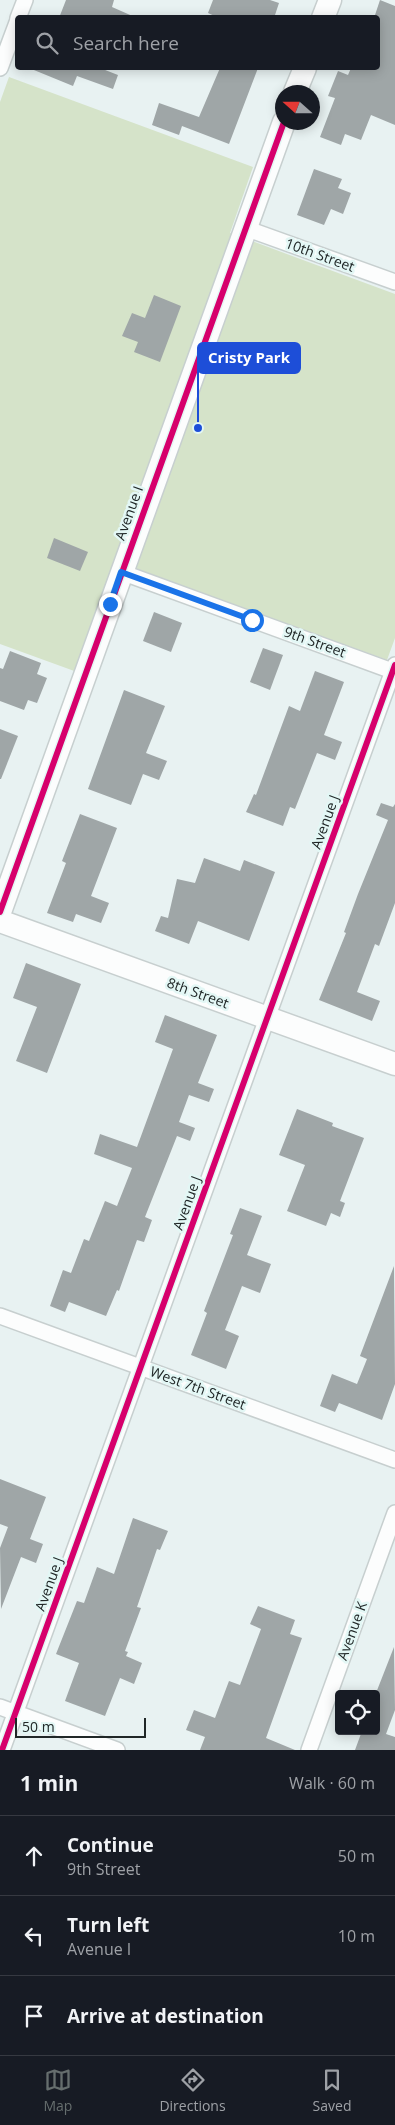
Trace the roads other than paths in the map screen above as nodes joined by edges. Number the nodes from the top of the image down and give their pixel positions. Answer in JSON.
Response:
{"nodes":[{"id":1,"x":25,"y":0,"type":"edge"},
{"id":2,"x":330,"y":0,"type":"edge"},
{"id":3,"x":19,"y":15,"type":"edge"},
{"id":4,"x":324,"y":15,"type":"edge"},
{"id":5,"x":15,"y":27,"type":"edge"},
{"id":6,"x":0,"y":68,"type":"edge"},
{"id":7,"x":304,"y":70,"type":"edge"},
{"id":8,"x":298,"y":85,"type":"edge"},
{"id":9,"x":281,"y":130,"type":"edge"},
{"id":10,"x":245,"y":228,"type":"junction"},
{"id":11,"x":395,"y":282,"type":"edge"},
{"id":12,"x":121,"y":572,"type":"junction"},
{"id":13,"x":394,"y":669,"type":"edge"},
{"id":14,"x":0,"y":912,"type":"edge"},
{"id":15,"x":0,"y":921,"type":"edge"},
{"id":16,"x":267,"y":1018,"type":"junction"},
{"id":17,"x":395,"y":1064,"type":"edge"},
{"id":18,"x":0,"y":1316,"type":"edge"},
{"id":19,"x":141,"y":1367,"type":"junction"},
{"id":20,"x":395,"y":1460,"type":"edge"},
{"id":21,"x":395,"y":1513,"type":"edge"},
{"id":22,"x":0,"y":1707,"type":"edge"},
{"id":23,"x":16,"y":1713,"type":"junction"},
{"id":24,"x":2,"y":1750,"type":"edge"},
{"id":25,"x":117,"y":1750,"type":"edge"},
{"id":26,"x":309,"y":1750,"type":"edge"}],
"edges":[{"from":1,"to":3,"type":"street"},
{"from":2,"to":4,"type":"street"},
{"from":5,"to":6,"type":"street"},
{"from":7,"to":8,"type":"street"},
{"from":9,"to":10,"type":"street","name":"Avenue I"},
{"from":10,"to":11,"type":"street","name":"10th Street"},
{"from":10,"to":12,"type":"street","name":"Avenue I"},
{"from":12,"to":13,"type":"street","name":"9th Street"},
{"from":12,"to":14,"type":"street","name":"Avenue I"},
{"from":13,"to":16,"type":"street","name":"Avenue J"},
{"from":15,"to":16,"type":"street","name":"8th Street"},
{"from":16,"to":17,"type":"street","name":"8th Street"},
{"from":16,"to":19,"type":"street","name":"Avenue J"},
{"from":18,"to":19,"type":"street","name":"West 7th Street"},
{"from":19,"to":20,"type":"street","name":"West 7th Street"},
{"from":19,"to":23,"type":"street","name":"Avenue J"},
{"from":21,"to":26,"type":"street","name":"Avenue K"},
{"from":22,"to":23,"type":"street"},
{"from":23,"to":24,"type":"street","name":"Avenue J"},
{"from":23,"to":25,"type":"street"}]}
